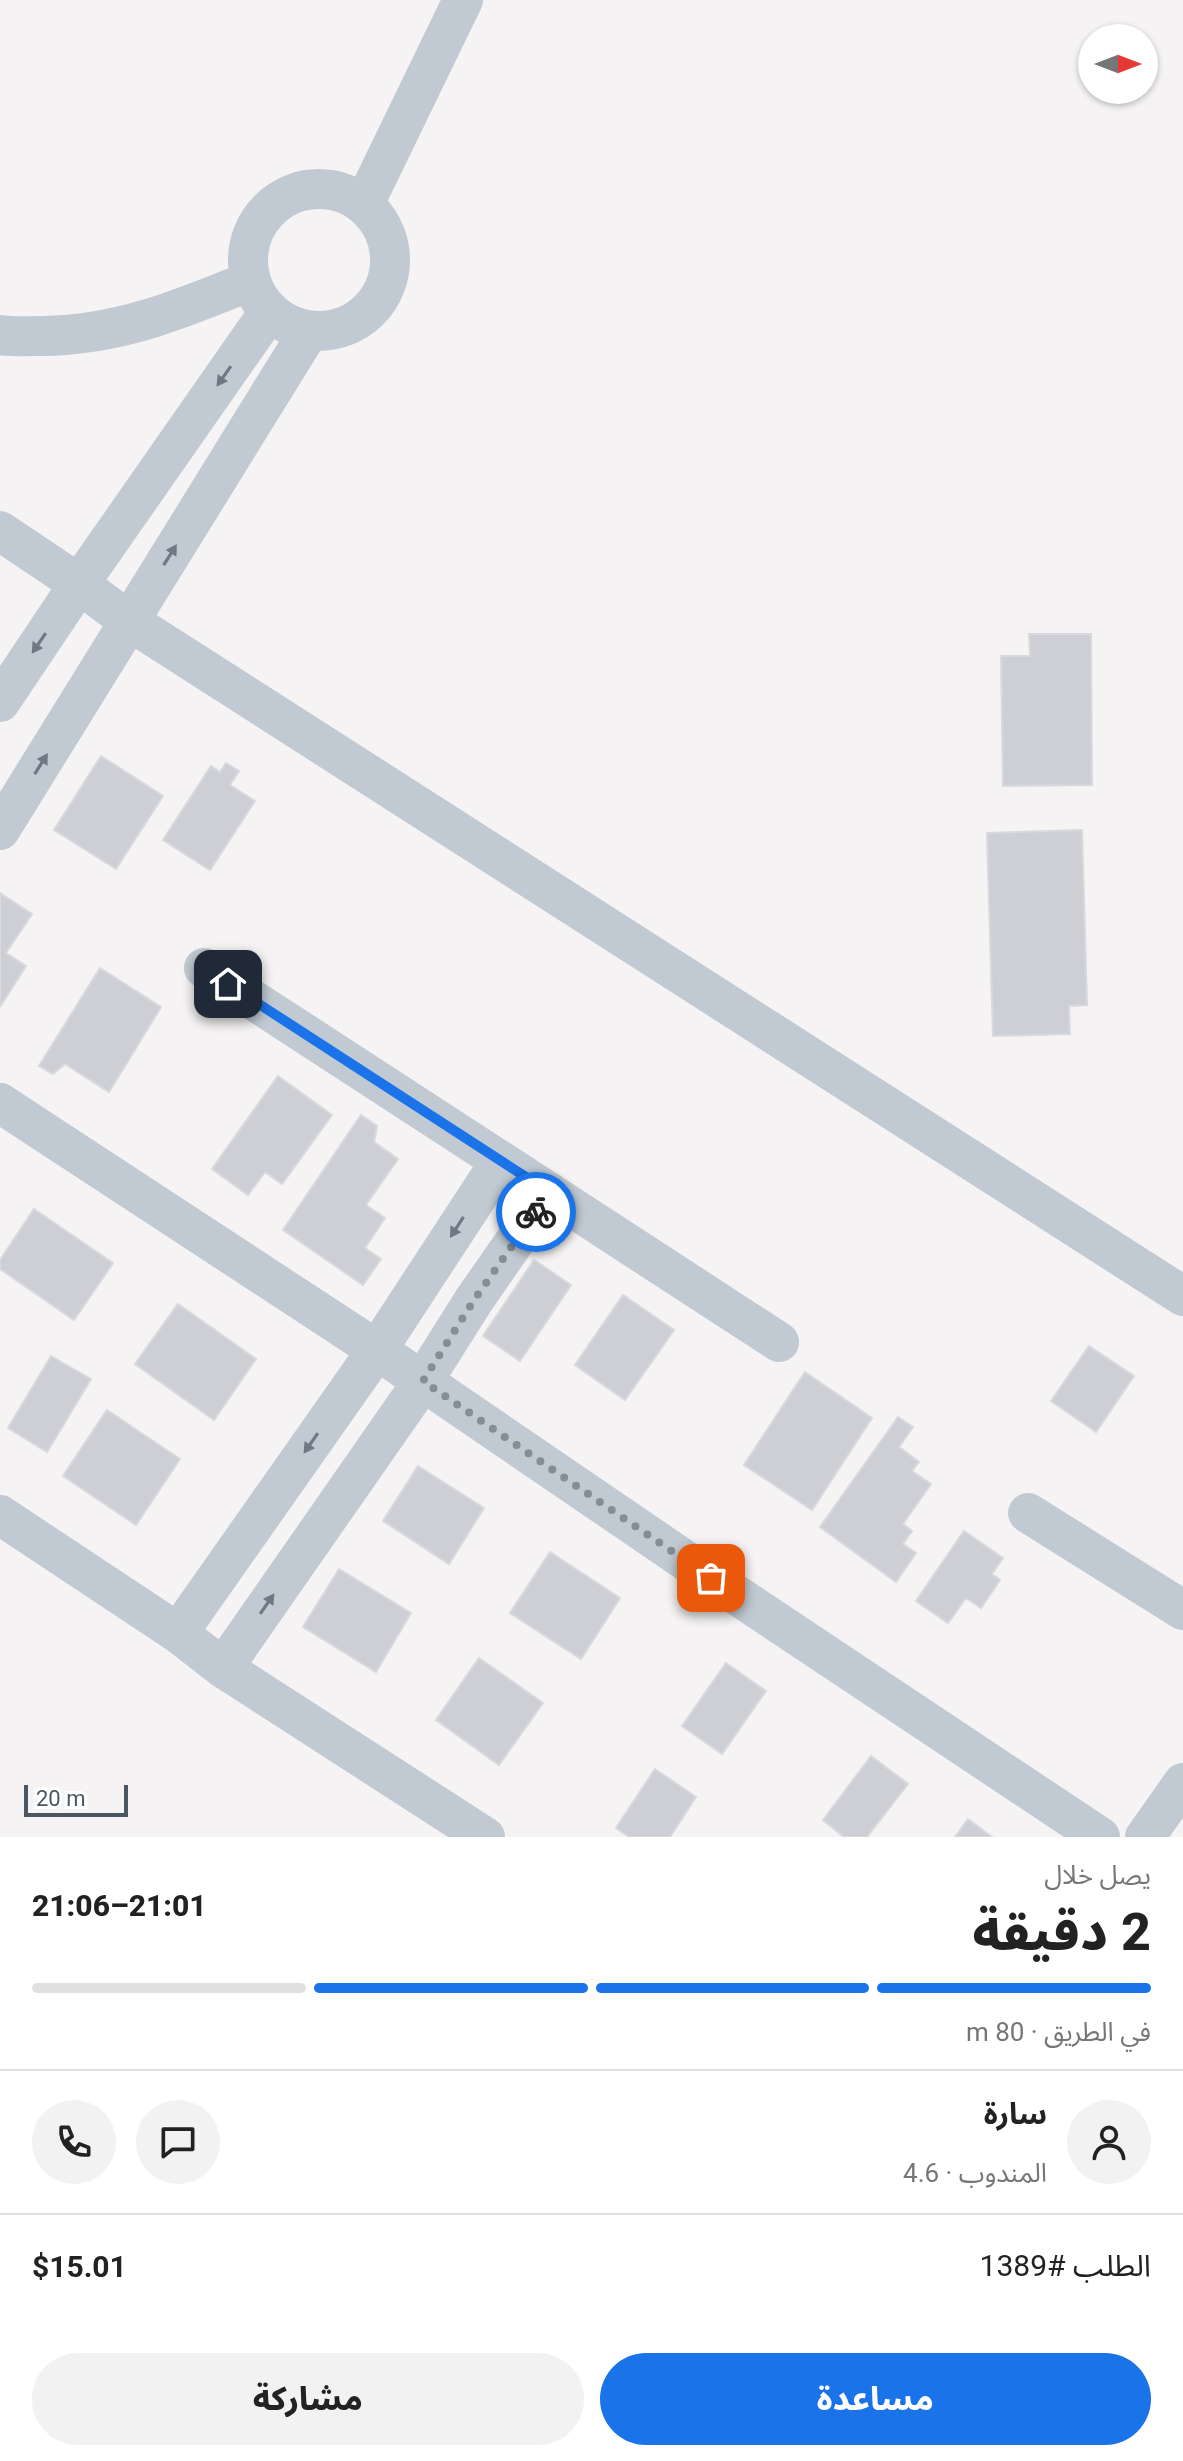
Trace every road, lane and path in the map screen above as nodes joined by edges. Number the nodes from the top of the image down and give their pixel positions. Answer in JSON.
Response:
{"nodes":[{"id":1,"x":463,"y":0,"type":"edge"},
{"id":2,"x":364,"y":204,"type":"junction"},
{"id":3,"x":260,"y":296,"type":"junction"},
{"id":4,"x":309,"y":331,"type":"junction"},
{"id":5,"x":0,"y":335,"type":"edge"},
{"id":6,"x":0,"y":531,"type":"edge"},
{"id":7,"x":79,"y":584,"type":"junction"},
{"id":8,"x":129,"y":621,"type":"junction"},
{"id":9,"x":0,"y":702,"type":"edge"},
{"id":10,"x":0,"y":830,"type":"edge"},
{"id":11,"x":204,"y":968,"type":"dead end"},
{"id":12,"x":0,"y":1103,"type":"edge"},
{"id":13,"x":500,"y":1162,"type":"junction"},
{"id":14,"x":549,"y":1192,"type":"junction"},
{"id":15,"x":1183,"y":1296,"type":"edge"},
{"id":16,"x":779,"y":1342,"type":"dead end"},
{"id":17,"x":377,"y":1350,"type":"junction"},
{"id":18,"x":423,"y":1381,"type":"junction"},
{"id":19,"x":1028,"y":1513,"type":"dead end"},
{"id":20,"x":0,"y":1515,"type":"edge"},
{"id":21,"x":1183,"y":1610,"type":"edge"},
{"id":22,"x":178,"y":1633,"type":"junction"},
{"id":23,"x":223,"y":1668,"type":"junction"},
{"id":24,"x":1183,"y":1783,"type":"edge"},
{"id":25,"x":485,"y":1837,"type":"edge"},
{"id":26,"x":1100,"y":1837,"type":"edge"},
{"id":27,"x":1145,"y":1837,"type":"edge"}],
"edges":[{"from":1,"to":2,"type":"street"},
{"from":2,"to":3,"type":"street"},
{"from":2,"to":4,"type":"street"},
{"from":3,"to":4,"type":"street"},
{"from":3,"to":5,"type":"street"},
{"from":3,"to":7,"type":"street","one_way":true},
{"from":8,"to":4,"type":"street","one_way":true},
{"from":6,"to":7,"type":"street"},
{"from":7,"to":8,"type":"street"},
{"from":7,"to":9,"type":"street","one_way":true},
{"from":10,"to":8,"type":"street","one_way":true},
{"from":8,"to":15,"type":"street"},
{"from":11,"to":13,"type":"street"},
{"from":12,"to":17,"type":"street"},
{"from":13,"to":14,"type":"street"},
{"from":13,"to":17,"type":"street","one_way":true},
{"from":14,"to":16,"type":"street"},
{"from":14,"to":18,"type":"street"},
{"from":17,"to":18,"type":"street"},
{"from":17,"to":22,"type":"street","one_way":true},
{"from":23,"to":18,"type":"street","one_way":true},
{"from":18,"to":26,"type":"street"},
{"from":19,"to":21,"type":"street"},
{"from":20,"to":22,"type":"street"},
{"from":22,"to":23,"type":"street"},
{"from":23,"to":25,"type":"street"},
{"from":24,"to":27,"type":"street"}]}
